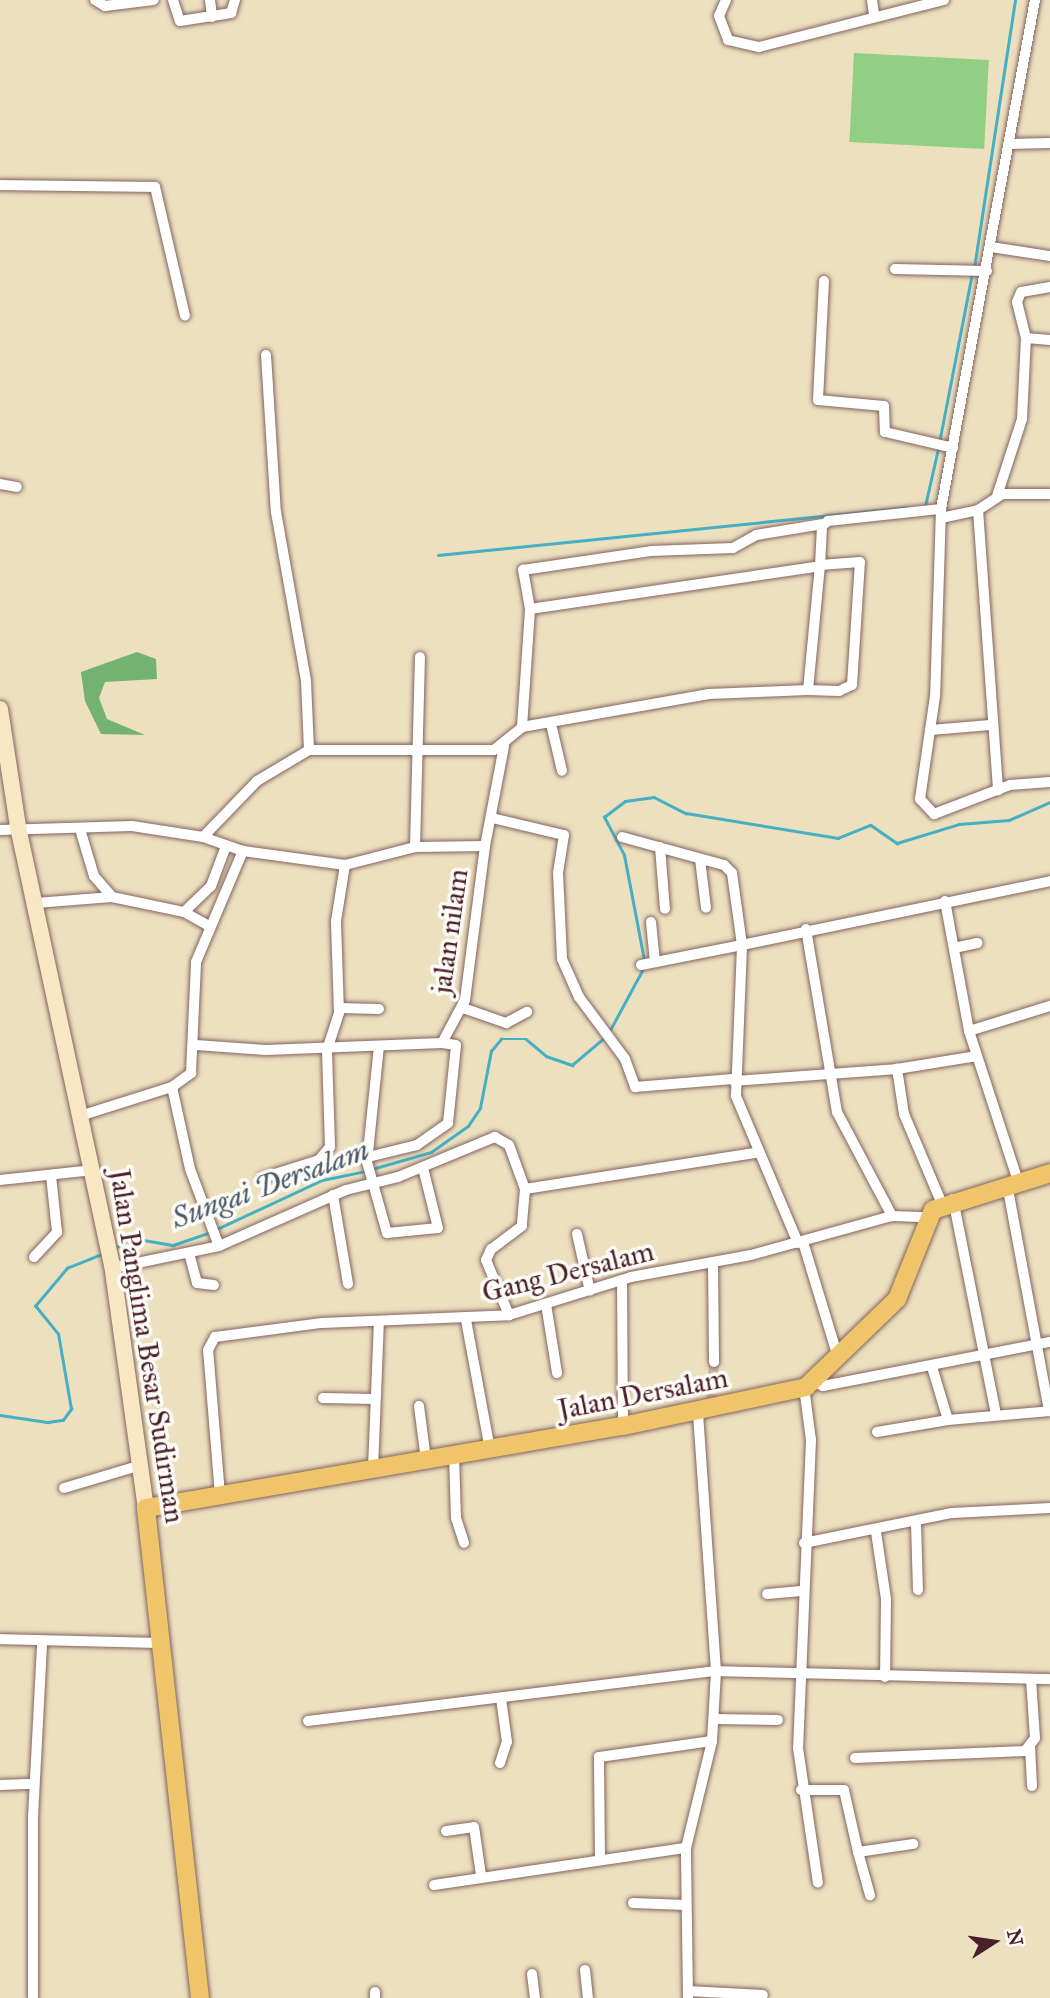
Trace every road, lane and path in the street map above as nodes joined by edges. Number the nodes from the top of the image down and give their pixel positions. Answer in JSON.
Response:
{"nodes":[{"id":1,"x":95,"y":0,"type":"edge"},
{"id":2,"x":154,"y":0,"type":"edge"},
{"id":3,"x":173,"y":0,"type":"edge"},
{"id":4,"x":210,"y":0,"type":"edge"},
{"id":5,"x":235,"y":0,"type":"edge"},
{"id":6,"x":726,"y":0,"type":"edge"},
{"id":7,"x":872,"y":0,"type":"edge"},
{"id":8,"x":941,"y":0,"type":"edge"},
{"id":9,"x":1035,"y":0,"type":"edge"},
{"id":10,"x":874,"y":14,"type":"junction"},
{"id":11,"x":212,"y":17,"type":"junction"},
{"id":12,"x":1050,"y":143,"type":"edge"},
{"id":13,"x":1008,"y":144,"type":"junction"},
{"id":14,"x":0,"y":185,"type":"edge"},
{"id":15,"x":991,"y":247,"type":"junction"},
{"id":16,"x":1050,"y":256,"type":"edge"},
{"id":17,"x":895,"y":269,"type":"dead end"},
{"id":18,"x":984,"y":270,"type":"junction"},
{"id":19,"x":824,"y":281,"type":"dead end"},
{"id":20,"x":1050,"y":287,"type":"edge"},
{"id":21,"x":185,"y":316,"type":"dead end"},
{"id":22,"x":1026,"y":338,"type":"junction"},
{"id":23,"x":1050,"y":340,"type":"edge"},
{"id":24,"x":267,"y":355,"type":"dead end"},
{"id":25,"x":949,"y":447,"type":"junction"},
{"id":26,"x":0,"y":484,"type":"edge"},
{"id":27,"x":17,"y":487,"type":"dead end"},
{"id":28,"x":1050,"y":494,"type":"edge"},
{"id":29,"x":997,"y":496,"type":"junction"},
{"id":30,"x":978,"y":510,"type":"junction"},
{"id":31,"x":941,"y":514,"type":"junction"},
{"id":32,"x":823,"y":524,"type":"junction"},
{"id":33,"x":820,"y":566,"type":"junction"},
{"id":34,"x":530,"y":609,"type":"junction"},
{"id":35,"x":419,"y":657,"type":"dead end"},
{"id":36,"x":807,"y":690,"type":"junction"},
{"id":37,"x":0,"y":709,"type":"edge"},
{"id":38,"x":551,"y":724,"type":"junction"},
{"id":39,"x":991,"y":725,"type":"junction"},
{"id":40,"x":522,"y":727,"type":"junction"},
{"id":41,"x":930,"y":730,"type":"junction"},
{"id":42,"x":504,"y":746,"type":"junction"},
{"id":43,"x":413,"y":749,"type":"junction"},
{"id":44,"x":309,"y":750,"type":"junction"},
{"id":45,"x":562,"y":771,"type":"dead end"},
{"id":46,"x":1050,"y":782,"type":"edge"},
{"id":47,"x":998,"y":790,"type":"junction"},
{"id":48,"x":492,"y":818,"type":"junction"},
{"id":49,"x":18,"y":827,"type":"junction"},
{"id":50,"x":80,"y":829,"type":"junction"},
{"id":51,"x":0,"y":830,"type":"edge"},
{"id":52,"x":203,"y":837,"type":"junction"},
{"id":53,"x":622,"y":837,"type":"dead end"},
{"id":54,"x":226,"y":846,"type":"junction"},
{"id":55,"x":485,"y":846,"type":"junction"},
{"id":56,"x":415,"y":847,"type":"junction"},
{"id":57,"x":660,"y":847,"type":"junction"},
{"id":58,"x":243,"y":851,"type":"junction"},
{"id":59,"x":700,"y":859,"type":"junction"},
{"id":60,"x":345,"y":864,"type":"junction"},
{"id":61,"x":1050,"y":881,"type":"edge"},
{"id":62,"x":112,"y":897,"type":"junction"},
{"id":63,"x":945,"y":901,"type":"junction"},
{"id":64,"x":36,"y":903,"type":"junction"},
{"id":65,"x":706,"y":908,"type":"dead end"},
{"id":66,"x":665,"y":909,"type":"dead end"},
{"id":67,"x":184,"y":912,"type":"junction"},
{"id":68,"x":650,"y":922,"type":"dead end"},
{"id":69,"x":209,"y":926,"type":"junction"},
{"id":70,"x":806,"y":929,"type":"junction"},
{"id":71,"x":977,"y":943,"type":"dead end"},
{"id":72,"x":742,"y":946,"type":"junction"},
{"id":73,"x":954,"y":948,"type":"junction"},
{"id":74,"x":655,"y":962,"type":"junction"},
{"id":75,"x":641,"y":965,"type":"dead end"},
{"id":76,"x":1050,"y":1006,"type":"edge"},
{"id":77,"x":339,"y":1008,"type":"junction"},
{"id":78,"x":463,"y":1008,"type":"junction"},
{"id":79,"x":379,"y":1009,"type":"dead end"},
{"id":80,"x":527,"y":1012,"type":"dead end"},
{"id":81,"x":969,"y":1031,"type":"junction"},
{"id":82,"x":442,"y":1043,"type":"junction"},
{"id":83,"x":196,"y":1045,"type":"junction"},
{"id":84,"x":379,"y":1046,"type":"junction"},
{"id":85,"x":327,"y":1049,"type":"junction"},
{"id":86,"x":977,"y":1056,"type":"junction"},
{"id":87,"x":897,"y":1069,"type":"junction"},
{"id":88,"x":829,"y":1072,"type":"junction"},
{"id":89,"x":734,"y":1080,"type":"junction"},
{"id":90,"x":173,"y":1087,"type":"junction"},
{"id":91,"x":83,"y":1115,"type":"junction"},
{"id":92,"x":756,"y":1153,"type":"junction"},
{"id":93,"x":367,"y":1160,"type":"junction"},
{"id":94,"x":423,"y":1168,"type":"junction"},
{"id":95,"x":93,"y":1170,"type":"junction"},
{"id":96,"x":1050,"y":1173,"type":"edge"},
{"id":97,"x":51,"y":1176,"type":"junction"},
{"id":98,"x":262,"y":1178,"type":"dead end"},
{"id":99,"x":0,"y":1180,"type":"edge"},
{"id":100,"x":368,"y":1180,"type":"junction"},
{"id":101,"x":1012,"y":1183,"type":"junction"},
{"id":102,"x":525,"y":1189,"type":"junction"},
{"id":103,"x":333,"y":1195,"type":"junction"},
{"id":104,"x":947,"y":1202,"type":"junction"},
{"id":105,"x":892,"y":1216,"type":"junction"},
{"id":106,"x":927,"y":1217,"type":"junction"},
{"id":107,"x":576,"y":1234,"type":"dead end"},
{"id":108,"x":216,"y":1240,"type":"junction"},
{"id":109,"x":801,"y":1242,"type":"junction"},
{"id":110,"x":190,"y":1253,"type":"junction"},
{"id":111,"x":34,"y":1257,"type":"dead end"},
{"id":112,"x":713,"y":1262,"type":"junction"},
{"id":113,"x":112,"y":1266,"type":"junction"},
{"id":114,"x":622,"y":1280,"type":"junction"},
{"id":115,"x":348,"y":1284,"type":"dead end"},
{"id":116,"x":214,"y":1285,"type":"dead end"},
{"id":117,"x":590,"y":1291,"type":"junction"},
{"id":118,"x":546,"y":1304,"type":"junction"},
{"id":119,"x":509,"y":1315,"type":"junction"},
{"id":120,"x":466,"y":1320,"type":"junction"},
{"id":121,"x":379,"y":1322,"type":"junction"},
{"id":122,"x":1050,"y":1342,"type":"edge"},
{"id":123,"x":1034,"y":1346,"type":"junction"},
{"id":124,"x":838,"y":1357,"type":"junction"},
{"id":125,"x":986,"y":1357,"type":"junction"},
{"id":126,"x":714,"y":1362,"type":"tunnel mouth"},
{"id":127,"x":932,"y":1367,"type":"junction"},
{"id":128,"x":557,"y":1373,"type":"dead end"},
{"id":129,"x":809,"y":1384,"type":"junction"},
{"id":130,"x":323,"y":1398,"type":"dead end"},
{"id":131,"x":375,"y":1399,"type":"junction"},
{"id":132,"x":419,"y":1406,"type":"dead end"},
{"id":133,"x":706,"y":1407,"type":"junction"},
{"id":134,"x":1049,"y":1411,"type":"edge"},
{"id":135,"x":996,"y":1415,"type":"junction"},
{"id":136,"x":948,"y":1420,"type":"junction"},
{"id":137,"x":623,"y":1426,"type":"junction"},
{"id":138,"x":877,"y":1432,"type":"dead end"},
{"id":139,"x":490,"y":1449,"type":"junction"},
{"id":140,"x":454,"y":1455,"type":"junction"},
{"id":141,"x":426,"y":1460,"type":"junction"},
{"id":142,"x":141,"y":1465,"type":"junction"},
{"id":143,"x":373,"y":1469,"type":"junction"},
{"id":144,"x":64,"y":1488,"type":"dead end"},
{"id":145,"x":220,"y":1495,"type":"junction"},
{"id":146,"x":146,"y":1508,"type":"junction"},
{"id":147,"x":1050,"y":1508,"type":"edge"},
{"id":148,"x":916,"y":1523,"type":"junction"},
{"id":149,"x":876,"y":1532,"type":"junction"},
{"id":150,"x":464,"y":1543,"type":"dead end"},
{"id":151,"x":804,"y":1543,"type":"junction"},
{"id":152,"x":918,"y":1590,"type":"dead end"},
{"id":153,"x":802,"y":1591,"type":"junction"},
{"id":154,"x":766,"y":1594,"type":"dead end"},
{"id":155,"x":0,"y":1639,"type":"edge"},
{"id":156,"x":164,"y":1643,"type":"junction"},
{"id":157,"x":42,"y":1644,"type":"junction"},
{"id":158,"x":716,"y":1671,"type":"junction"},
{"id":159,"x":797,"y":1671,"type":"junction"},
{"id":160,"x":885,"y":1676,"type":"junction"},
{"id":161,"x":1031,"y":1679,"type":"junction"},
{"id":162,"x":1050,"y":1679,"type":"edge"},
{"id":163,"x":501,"y":1699,"type":"junction"},
{"id":164,"x":714,"y":1719,"type":"junction"},
{"id":165,"x":778,"y":1720,"type":"dead end"},
{"id":166,"x":308,"y":1721,"type":"dead end"},
{"id":167,"x":712,"y":1741,"type":"junction"},
{"id":168,"x":1030,"y":1746,"type":"junction"},
{"id":169,"x":855,"y":1758,"type":"dead end"},
{"id":170,"x":500,"y":1763,"type":"dead end"},
{"id":171,"x":34,"y":1784,"type":"junction"},
{"id":172,"x":0,"y":1785,"type":"edge"},
{"id":173,"x":1032,"y":1786,"type":"dead end"},
{"id":174,"x":802,"y":1790,"type":"junction"},
{"id":175,"x":446,"y":1831,"type":"dead end"},
{"id":176,"x":913,"y":1844,"type":"dead end"},
{"id":177,"x":686,"y":1848,"type":"junction"},
{"id":178,"x":858,"y":1852,"type":"junction"},
{"id":179,"x":600,"y":1857,"type":"junction"},
{"id":180,"x":481,"y":1875,"type":"junction"},
{"id":181,"x":818,"y":1883,"type":"dead end"},
{"id":182,"x":434,"y":1885,"type":"dead end"},
{"id":183,"x":870,"y":1895,"type":"dead end"},
{"id":184,"x":633,"y":1903,"type":"dead end"},
{"id":185,"x":686,"y":1905,"type":"junction"},
{"id":186,"x":585,"y":1970,"type":"dead end"},
{"id":187,"x":532,"y":1974,"type":"dead end"},
{"id":188,"x":688,"y":1994,"type":"edge"},
{"id":189,"x":764,"y":1995,"type":"dead end"},
{"id":190,"x":33,"y":1998,"type":"edge"},
{"id":191,"x":200,"y":1998,"type":"edge"},
{"id":192,"x":536,"y":1998,"type":"edge"},
{"id":193,"x":588,"y":1998,"type":"edge"}],
"edges":[{"from":1,"to":2,"type":"street"},
{"from":3,"to":11,"type":"street"},
{"from":4,"to":11,"type":"street"},
{"from":5,"to":11,"type":"street"},
{"from":6,"to":10,"type":"street"},
{"from":7,"to":10,"type":"street"},
{"from":8,"to":10,"type":"street"},
{"from":9,"to":13,"type":"street"},
{"from":12,"to":13,"type":"street"},
{"from":13,"to":15,"type":"street"},
{"from":14,"to":21,"type":"street"},
{"from":15,"to":16,"type":"street"},
{"from":15,"to":18,"type":"street"},
{"from":17,"to":18,"type":"street"},
{"from":18,"to":25,"type":"street"},
{"from":19,"to":25,"type":"street"},
{"from":20,"to":22,"type":"street"},
{"from":22,"to":23,"type":"street"},
{"from":22,"to":29,"type":"street"},
{"from":24,"to":44,"type":"street"},
{"from":25,"to":31,"type":"street"},
{"from":26,"to":27,"type":"street"},
{"from":28,"to":29,"type":"street"},
{"from":29,"to":30,"type":"street"},
{"from":30,"to":31,"type":"street"},
{"from":30,"to":39,"type":"street"},
{"from":31,"to":32,"type":"street"},
{"from":31,"to":41,"type":"street"},
{"from":32,"to":33,"type":"street"},
{"from":32,"to":34,"type":"street"},
{"from":33,"to":34,"type":"street"},
{"from":33,"to":36,"type":"street"},
{"from":33,"to":36,"type":"street"},
{"from":34,"to":40,"type":"street"},
{"from":35,"to":43,"type":"street"},
{"from":36,"to":38,"type":"street"},
{"from":37,"to":49,"type":"main road","name":"Jalan Panglima Besar Sudirman"},
{"from":38,"to":40,"type":"street"},
{"from":38,"to":45,"type":"street"},
{"from":39,"to":41,"type":"street"},
{"from":39,"to":47,"type":"street"},
{"from":40,"to":42,"type":"street"},
{"from":41,"to":47,"type":"street"},
{"from":42,"to":43,"type":"street"},
{"from":42,"to":48,"type":"street","name":"jalan nilam"},
{"from":43,"to":44,"type":"street"},
{"from":43,"to":56,"type":"street"},
{"from":44,"to":52,"type":"street"},
{"from":46,"to":47,"type":"street"},
{"from":48,"to":55,"type":"street","name":"jalan nilam"},
{"from":48,"to":89,"type":"street"},
{"from":49,"to":50,"type":"street"},
{"from":49,"to":51,"type":"street"},
{"from":49,"to":64,"type":"main road","name":"Jalan Panglima Besar Sudirman"},
{"from":50,"to":52,"type":"street"},
{"from":50,"to":62,"type":"street"},
{"from":52,"to":54,"type":"street"},
{"from":53,"to":57,"type":"street"},
{"from":54,"to":58,"type":"street"},
{"from":54,"to":67,"type":"street"},
{"from":55,"to":56,"type":"street"},
{"from":55,"to":78,"type":"street","name":"jalan nilam"},
{"from":56,"to":60,"type":"street"},
{"from":57,"to":59,"type":"street"},
{"from":57,"to":66,"type":"street"},
{"from":58,"to":60,"type":"street"},
{"from":58,"to":69,"type":"street"},
{"from":59,"to":65,"type":"street"},
{"from":59,"to":72,"type":"street"},
{"from":60,"to":77,"type":"street"},
{"from":61,"to":63,"type":"street"},
{"from":62,"to":64,"type":"street"},
{"from":62,"to":67,"type":"street"},
{"from":63,"to":70,"type":"street"},
{"from":63,"to":73,"type":"street"},
{"from":64,"to":91,"type":"main road","name":"Jalan Panglima Besar Sudirman"},
{"from":67,"to":69,"type":"street"},
{"from":68,"to":74,"type":"street"},
{"from":69,"to":83,"type":"street"},
{"from":70,"to":72,"type":"street"},
{"from":70,"to":88,"type":"street"},
{"from":71,"to":73,"type":"street"},
{"from":72,"to":74,"type":"street"},
{"from":72,"to":89,"type":"street"},
{"from":73,"to":81,"type":"street"},
{"from":74,"to":75,"type":"street"},
{"from":76,"to":81,"type":"street"},
{"from":77,"to":79,"type":"street"},
{"from":77,"to":85,"type":"street"},
{"from":78,"to":80,"type":"street"},
{"from":78,"to":82,"type":"street","name":"jalan nilam"},
{"from":81,"to":86,"type":"street"},
{"from":82,"to":84,"type":"street"},
{"from":82,"to":93,"type":"street"},
{"from":83,"to":85,"type":"street"},
{"from":83,"to":90,"type":"street"},
{"from":84,"to":85,"type":"street"},
{"from":84,"to":93,"type":"street"},
{"from":85,"to":98,"type":"street"},
{"from":86,"to":87,"type":"street"},
{"from":86,"to":101,"type":"street"},
{"from":87,"to":88,"type":"street"},
{"from":87,"to":104,"type":"street"},
{"from":88,"to":89,"type":"street"},
{"from":88,"to":105,"type":"street"},
{"from":89,"to":92,"type":"street"},
{"from":90,"to":91,"type":"street"},
{"from":90,"to":108,"type":"street"},
{"from":91,"to":95,"type":"main road","name":"Jalan Panglima Besar Sudirman"},
{"from":92,"to":102,"type":"street"},
{"from":92,"to":109,"type":"street"},
{"from":93,"to":100,"type":"street"},
{"from":94,"to":100,"type":"street"},
{"from":94,"to":100,"type":"street"},
{"from":94,"to":102,"type":"street"},
{"from":95,"to":97,"type":"street"},
{"from":95,"to":113,"type":"main road","name":"Jalan Panglima Besar Sudirman"},
{"from":96,"to":101,"type":"main road"},
{"from":97,"to":99,"type":"street"},
{"from":97,"to":111,"type":"street"},
{"from":100,"to":103,"type":"street"},
{"from":101,"to":104,"type":"main road"},
{"from":101,"to":123,"type":"street"},
{"from":102,"to":119,"type":"street"},
{"from":103,"to":108,"type":"street"},
{"from":103,"to":115,"type":"street"},
{"from":104,"to":106,"type":"main road"},
{"from":104,"to":125,"type":"street"},
{"from":105,"to":106,"type":"street","name":"Gang Dersalam"},
{"from":105,"to":109,"type":"street","name":"Gang Dersalam"},
{"from":106,"to":124,"type":"main road"},
{"from":107,"to":117,"type":"street"},
{"from":108,"to":110,"type":"street"},
{"from":109,"to":112,"type":"street","name":"Gang Dersalam"},
{"from":109,"to":124,"type":"street"},
{"from":110,"to":113,"type":"street"},
{"from":110,"to":116,"type":"street"},
{"from":112,"to":114,"type":"street","name":"Gang Dersalam"},
{"from":112,"to":126,"type":"street"},
{"from":113,"to":142,"type":"main road","name":"Jalan Panglima Besar Sudirman"},
{"from":114,"to":117,"type":"street","name":"Gang Dersalam"},
{"from":114,"to":137,"type":"street"},
{"from":117,"to":118,"type":"street","name":"Gang Dersalam"},
{"from":118,"to":119,"type":"street","name":"Gang Dersalam"},
{"from":118,"to":128,"type":"street"},
{"from":119,"to":120,"type":"street","name":"Gang Dersalam"},
{"from":120,"to":121,"type":"street","name":"Gang Dersalam"},
{"from":120,"to":139,"type":"street"},
{"from":121,"to":131,"type":"street"},
{"from":121,"to":145,"type":"street","name":"Gang Dersalam"},
{"from":122,"to":123,"type":"street"},
{"from":123,"to":125,"type":"street"},
{"from":123,"to":134,"type":"street"},
{"from":124,"to":129,"type":"main road"},
{"from":125,"to":127,"type":"street"},
{"from":125,"to":135,"type":"street"},
{"from":127,"to":129,"type":"street"},
{"from":127,"to":136,"type":"street"},
{"from":129,"to":133,"type":"main road","name":"Jalan Dersalam"},
{"from":129,"to":151,"type":"street"},
{"from":130,"to":131,"type":"street"},
{"from":131,"to":143,"type":"street"},
{"from":132,"to":141,"type":"street"},
{"from":133,"to":137,"type":"main road","name":"Jalan Dersalam"},
{"from":133,"to":158,"type":"street"},
{"from":134,"to":135,"type":"street"},
{"from":135,"to":136,"type":"street"},
{"from":136,"to":138,"type":"street"},
{"from":137,"to":139,"type":"main road","name":"Jalan Dersalam"},
{"from":139,"to":140,"type":"main road","name":"Jalan Dersalam"},
{"from":140,"to":141,"type":"main road","name":"Jalan Dersalam"},
{"from":140,"to":150,"type":"street"},
{"from":141,"to":143,"type":"main road","name":"Jalan Dersalam"},
{"from":142,"to":144,"type":"street"},
{"from":142,"to":146,"type":"main road","name":"Jalan Panglima Besar Sudirman"},
{"from":143,"to":145,"type":"main road","name":"Jalan Dersalam"},
{"from":145,"to":146,"type":"main road","name":"Jalan Dersalam"},
{"from":146,"to":156,"type":"main road","name":"Jalan Panglima Besar Sudirman"},
{"from":147,"to":148,"type":"street"},
{"from":148,"to":149,"type":"street"},
{"from":148,"to":152,"type":"street"},
{"from":149,"to":151,"type":"street"},
{"from":149,"to":160,"type":"street"},
{"from":151,"to":153,"type":"street"},
{"from":153,"to":154,"type":"street"},
{"from":153,"to":159,"type":"street"},
{"from":155,"to":157,"type":"street"},
{"from":156,"to":157,"type":"street"},
{"from":156,"to":191,"type":"main road","name":"Jalan Panglima Besar Sudirman"},
{"from":157,"to":171,"type":"street"},
{"from":158,"to":159,"type":"street"},
{"from":158,"to":163,"type":"street"},
{"from":158,"to":164,"type":"street"},
{"from":159,"to":160,"type":"street"},
{"from":159,"to":174,"type":"street"},
{"from":160,"to":161,"type":"street"},
{"from":161,"to":162,"type":"street"},
{"from":161,"to":168,"type":"street"},
{"from":163,"to":166,"type":"street"},
{"from":163,"to":170,"type":"street"},
{"from":164,"to":165,"type":"street"},
{"from":164,"to":167,"type":"street"},
{"from":167,"to":177,"type":"street"},
{"from":167,"to":179,"type":"street"},
{"from":168,"to":169,"type":"street"},
{"from":168,"to":173,"type":"street"},
{"from":171,"to":172,"type":"street"},
{"from":171,"to":190,"type":"street"},
{"from":174,"to":178,"type":"street"},
{"from":174,"to":181,"type":"street"},
{"from":175,"to":180,"type":"street"},
{"from":176,"to":178,"type":"street"},
{"from":177,"to":179,"type":"street"},
{"from":177,"to":185,"type":"street"},
{"from":178,"to":183,"type":"street"},
{"from":179,"to":180,"type":"street"},
{"from":180,"to":182,"type":"street"},
{"from":184,"to":185,"type":"street"},
{"from":185,"to":188,"type":"street"},
{"from":186,"to":193,"type":"street"},
{"from":187,"to":192,"type":"street"},
{"from":188,"to":189,"type":"street"}]}
